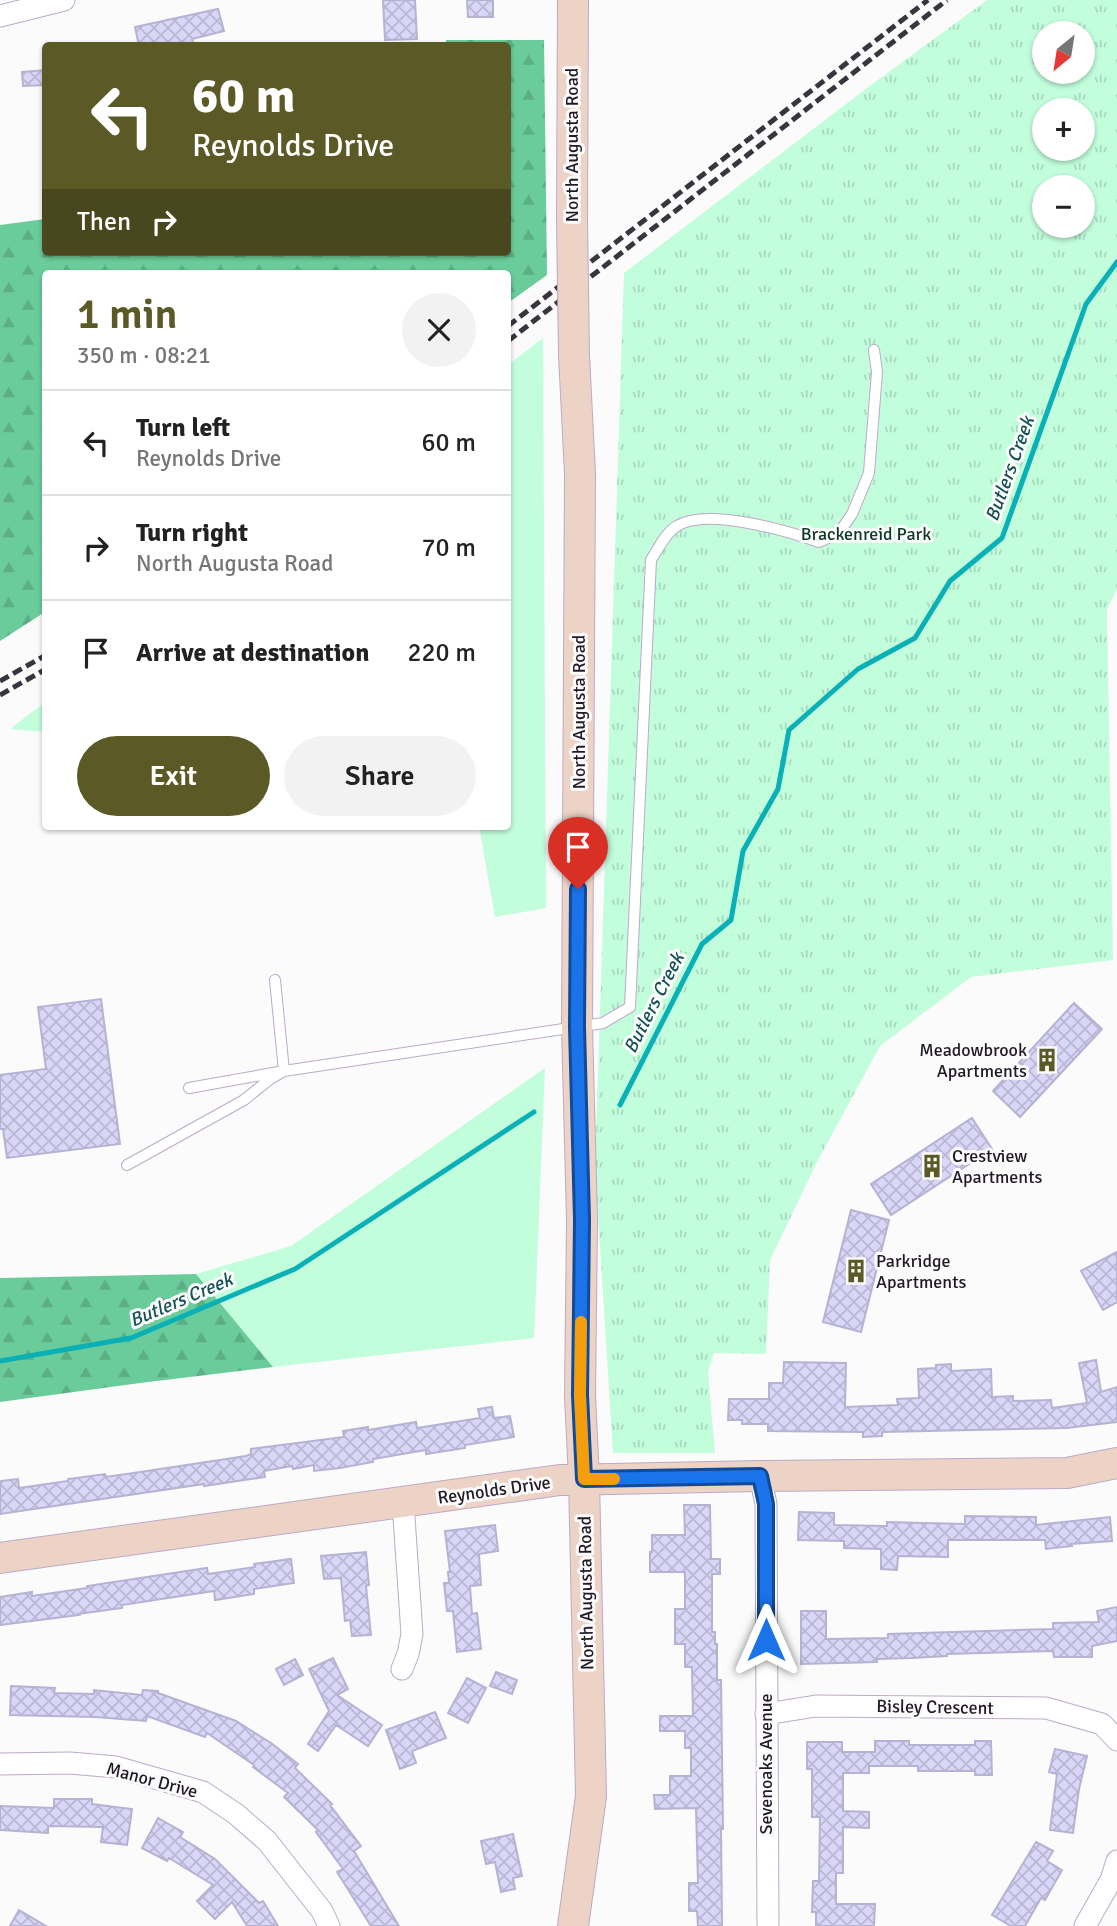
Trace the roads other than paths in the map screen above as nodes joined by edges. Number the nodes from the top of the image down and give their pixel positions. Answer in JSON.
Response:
{"nodes":[{"id":1,"x":64,"y":0,"type":"edge"},
{"id":2,"x":573,"y":0,"type":"edge"},
{"id":3,"x":0,"y":16,"type":"edge"},
{"id":4,"x":874,"y":351,"type":"dead end"},
{"id":5,"x":275,"y":980,"type":"dead end"},
{"id":6,"x":577,"y":1027,"type":"junction"},
{"id":7,"x":284,"y":1071,"type":"junction"},
{"id":8,"x":189,"y":1088,"type":"dead end"},
{"id":9,"x":127,"y":1165,"type":"dead end"},
{"id":10,"x":1117,"y":1464,"type":"edge"},
{"id":11,"x":760,"y":1476,"type":"junction"},
{"id":12,"x":584,"y":1479,"type":"junction"},
{"id":13,"x":403,"y":1503,"type":"junction"},
{"id":14,"x":0,"y":1558,"type":"edge"},
{"id":15,"x":402,"y":1670,"type":"dead end"},
{"id":16,"x":766,"y":1714,"type":"junction"},
{"id":17,"x":1109,"y":1718,"type":"edge"},
{"id":18,"x":1117,"y":1740,"type":"edge"},
{"id":19,"x":0,"y":1764,"type":"edge"},
{"id":20,"x":1117,"y":1861,"type":"edge"},
{"id":21,"x":329,"y":1926,"type":"edge"},
{"id":22,"x":573,"y":1926,"type":"edge"},
{"id":23,"x":768,"y":1926,"type":"edge"},
{"id":24,"x":1085,"y":1926,"type":"edge"}],
"edges":[{"from":1,"to":3,"type":"street"},
{"from":2,"to":6,"type":"main road","name":"North Augusta Road","bridge":true},
{"from":4,"to":6,"type":"lane"},
{"from":5,"to":7,"type":"lane"},
{"from":6,"to":7,"type":"lane"},
{"from":6,"to":12,"type":"main road","name":"North Augusta Road"},
{"from":7,"to":8,"type":"lane"},
{"from":7,"to":9,"type":"lane"},
{"from":10,"to":11,"type":"main road","name":"Reynolds Drive"},
{"from":11,"to":12,"type":"main road","name":"Reynolds Drive"},
{"from":11,"to":16,"type":"street","name":"Sevenoaks Avenue"},
{"from":12,"to":13,"type":"main road","name":"Reynolds Drive"},
{"from":12,"to":22,"type":"main road","name":"North Augusta Road"},
{"from":13,"to":14,"type":"main road","name":"Reynolds Drive"},
{"from":13,"to":15,"type":"street"},
{"from":16,"to":17,"type":"street","name":"Bisley Crescent"},
{"from":16,"to":23,"type":"street","name":"Sevenoaks Avenue"},
{"from":17,"to":18,"type":"street","name":"Bisley Crescent"},
{"from":19,"to":21,"type":"street","name":"Manor Drive"},
{"from":20,"to":24,"type":"street"}]}
